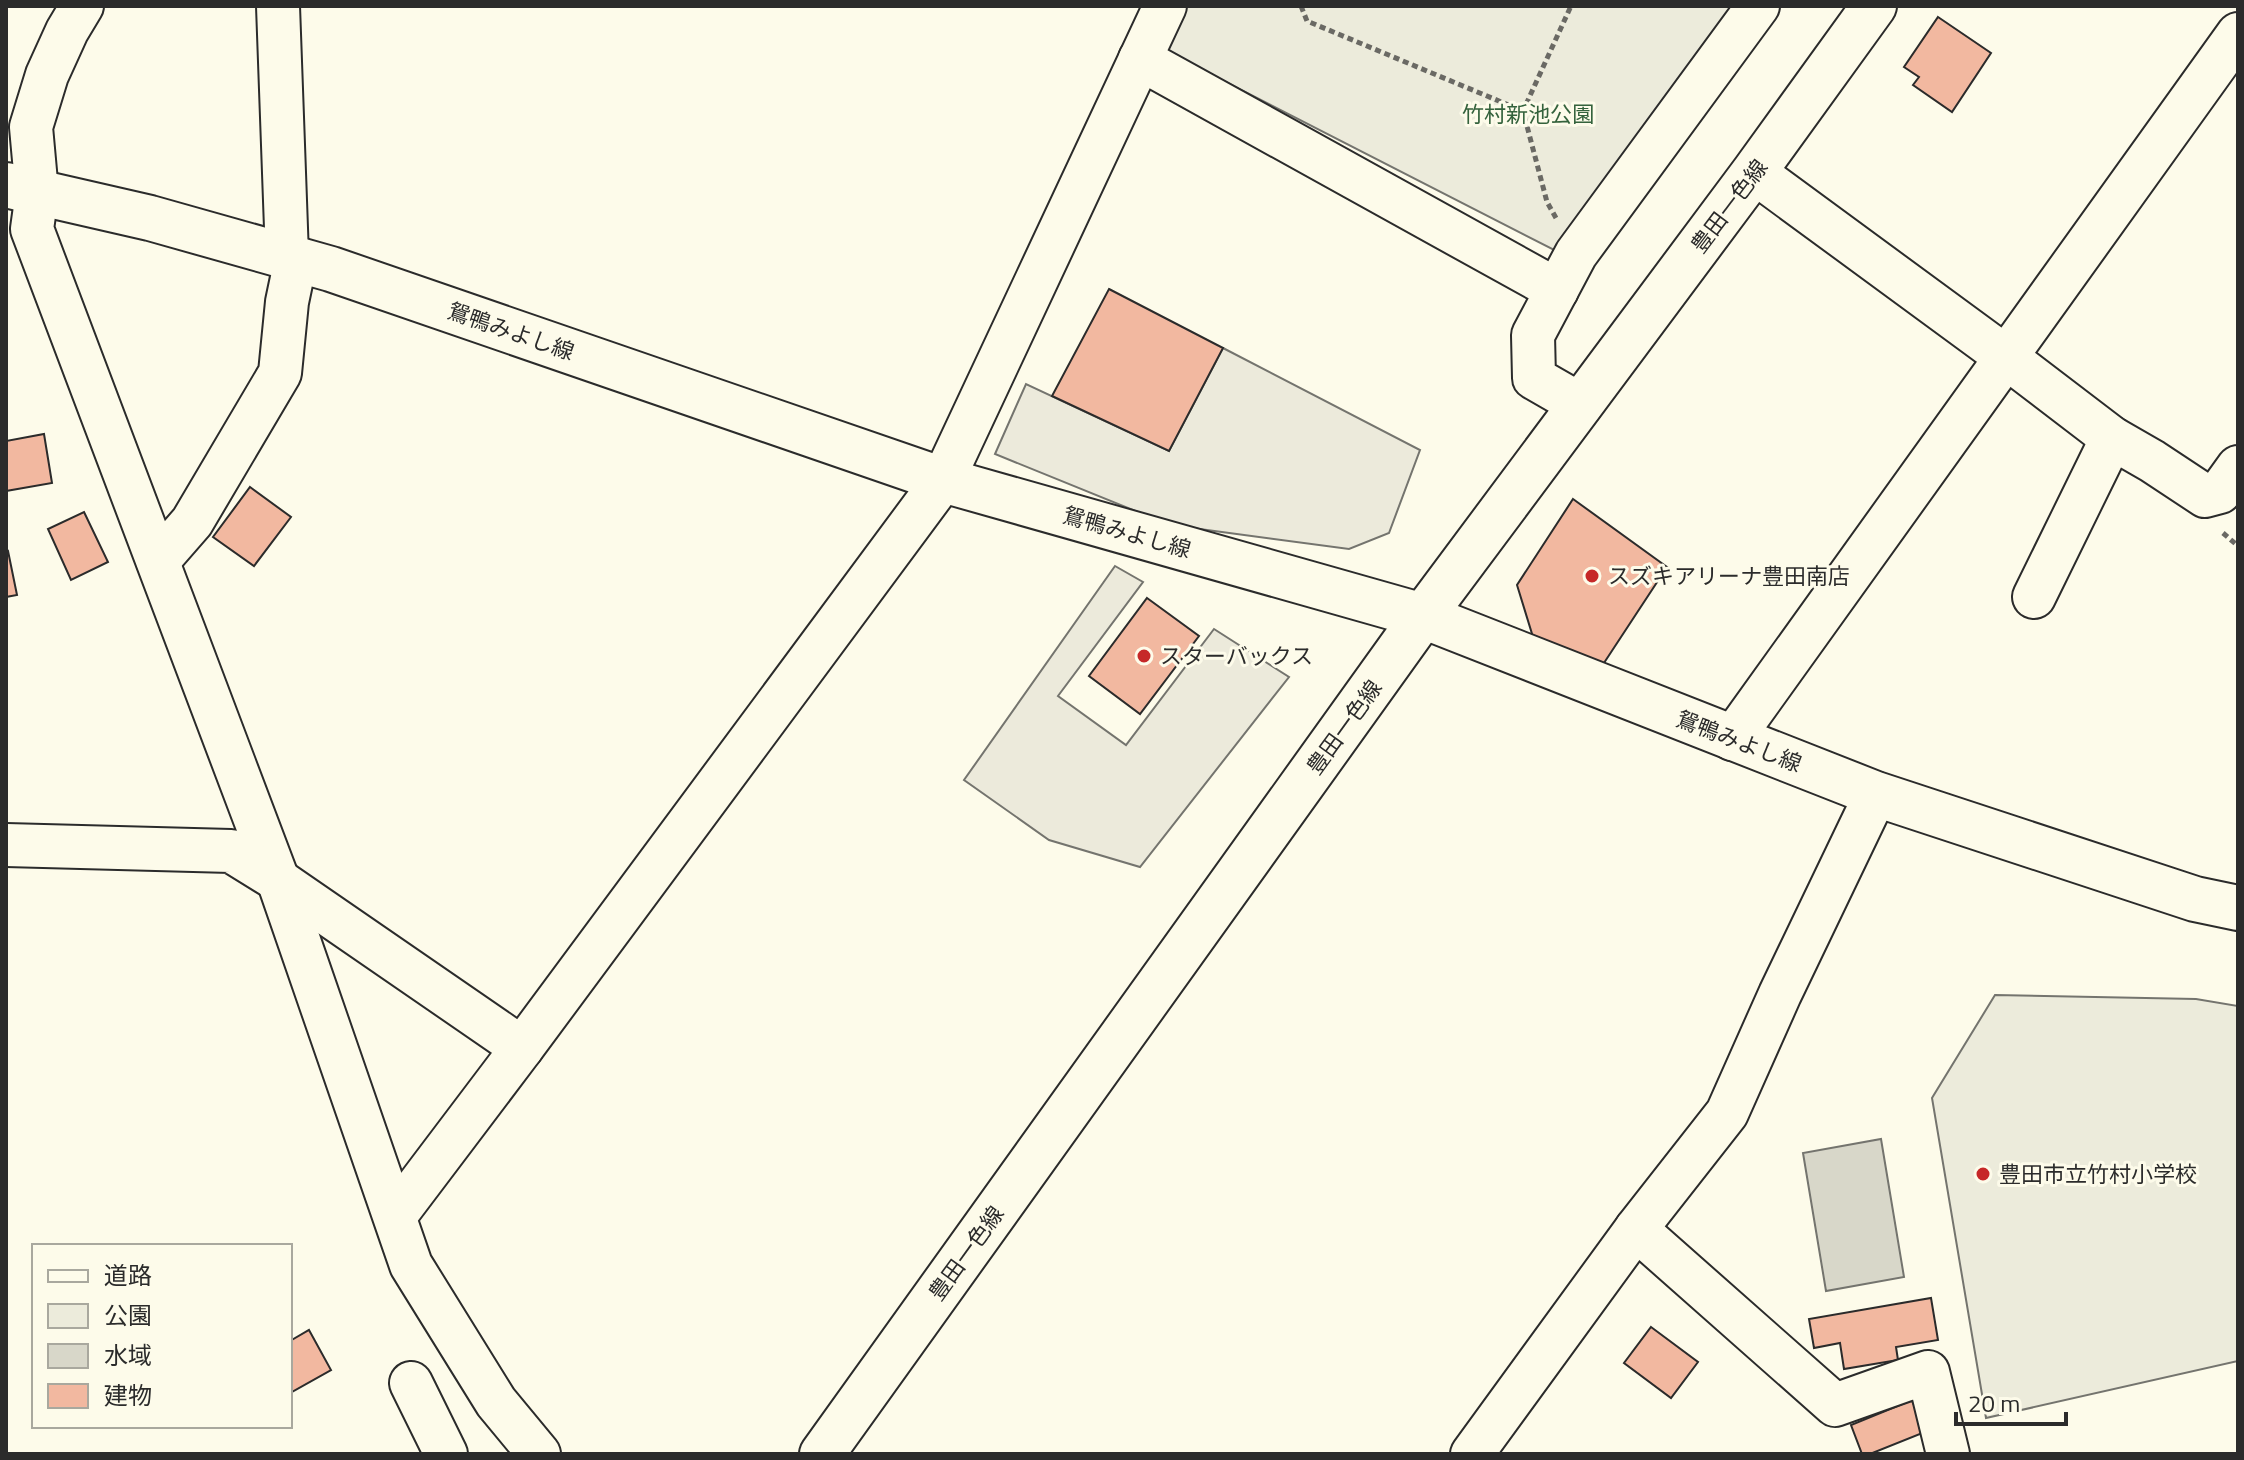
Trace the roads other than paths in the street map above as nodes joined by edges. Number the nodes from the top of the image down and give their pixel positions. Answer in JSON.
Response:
{"nodes":[{"id":1,"x":82,"y":6,"type":"edge"},
{"id":2,"x":278,"y":6,"type":"edge"},
{"id":3,"x":1165,"y":6,"type":"edge"},
{"id":4,"x":1758,"y":6,"type":"edge"},
{"id":5,"x":1874,"y":6,"type":"edge"},
{"id":6,"x":2232,"y":57,"type":"edge"},
{"id":7,"x":1140,"y":59,"type":"junction"},
{"id":8,"x":1754,"y":172,"type":"junction"},
{"id":9,"x":22,"y":189,"type":"edge"},
{"id":10,"x":292,"y":258,"type":"junction"},
{"id":11,"x":1557,"y":290,"type":"junction"},
{"id":12,"x":2006,"y":357,"type":"junction"},
{"id":13,"x":1581,"y":405,"type":"junction"},
{"id":14,"x":2112,"y":438,"type":"junction"},
{"id":15,"x":2238,"y":467,"type":"edge"},
{"id":16,"x":943,"y":480,"type":"junction"},
{"id":17,"x":158,"y":561,"type":"junction"},
{"id":18,"x":2034,"y":597,"type":"dead end"},
{"id":19,"x":1423,"y":616,"type":"junction"},
{"id":20,"x":1732,"y":739,"type":"junction"},
{"id":21,"x":1876,"y":794,"type":"junction"},
{"id":22,"x":6,"y":845,"type":"edge"},
{"id":23,"x":278,"y":880,"type":"junction"},
{"id":24,"x":2238,"y":908,"type":"edge"},
{"id":25,"x":522,"y":1048,"type":"junction"},
{"id":26,"x":395,"y":1216,"type":"junction"},
{"id":27,"x":1636,"y":1229,"type":"junction"},
{"id":28,"x":473,"y":1364,"type":"junction"},
{"id":29,"x":446,"y":1454,"type":"edge"},
{"id":30,"x":539,"y":1454,"type":"edge"},
{"id":31,"x":822,"y":1454,"type":"edge"},
{"id":32,"x":1472,"y":1454,"type":"edge"},
{"id":33,"x":1948,"y":1454,"type":"edge"}],
"edges":[{"from":1,"to":9,"type":"street"},
{"from":2,"to":10,"type":"street"},
{"from":3,"to":7,"type":"street"},
{"from":4,"to":11,"type":"street"},
{"from":5,"to":8,"type":"main road","name":"豊田一色線"},
{"from":6,"to":12,"type":"street"},
{"from":7,"to":11,"type":"street"},
{"from":7,"to":16,"type":"street"},
{"from":8,"to":12,"type":"street"},
{"from":8,"to":13,"type":"main road","name":"豊田一色線"},
{"from":9,"to":10,"type":"main road","name":"鴛鴨みよし線"},
{"from":9,"to":17,"type":"street"},
{"from":10,"to":16,"type":"main road","name":"鴛鴨みよし線"},
{"from":10,"to":17,"type":"street"},
{"from":11,"to":13,"type":"street"},
{"from":12,"to":14,"type":"street"},
{"from":12,"to":20,"type":"street"},
{"from":13,"to":19,"type":"main road","name":"豊田一色線"},
{"from":14,"to":15,"type":"street"},
{"from":14,"to":18,"type":"street"},
{"from":16,"to":19,"type":"main road","name":"鴛鴨みよし線"},
{"from":16,"to":25,"type":"street"},
{"from":17,"to":23,"type":"street"},
{"from":19,"to":20,"type":"main road","name":"鴛鴨みよし線"},
{"from":19,"to":31,"type":"main road","name":"豊田一色線"},
{"from":20,"to":21,"type":"main road","name":"鴛鴨みよし線"},
{"from":21,"to":24,"type":"main road","name":"鴛鴨みよし線"},
{"from":21,"to":27,"type":"street"},
{"from":22,"to":23,"type":"street"},
{"from":23,"to":25,"type":"street"},
{"from":23,"to":26,"type":"street"},
{"from":25,"to":26,"type":"street"},
{"from":26,"to":28,"type":"street"},
{"from":27,"to":32,"type":"street"},
{"from":27,"to":33,"type":"street"},
{"from":28,"to":29,"type":"street"},
{"from":28,"to":30,"type":"street"}]}
